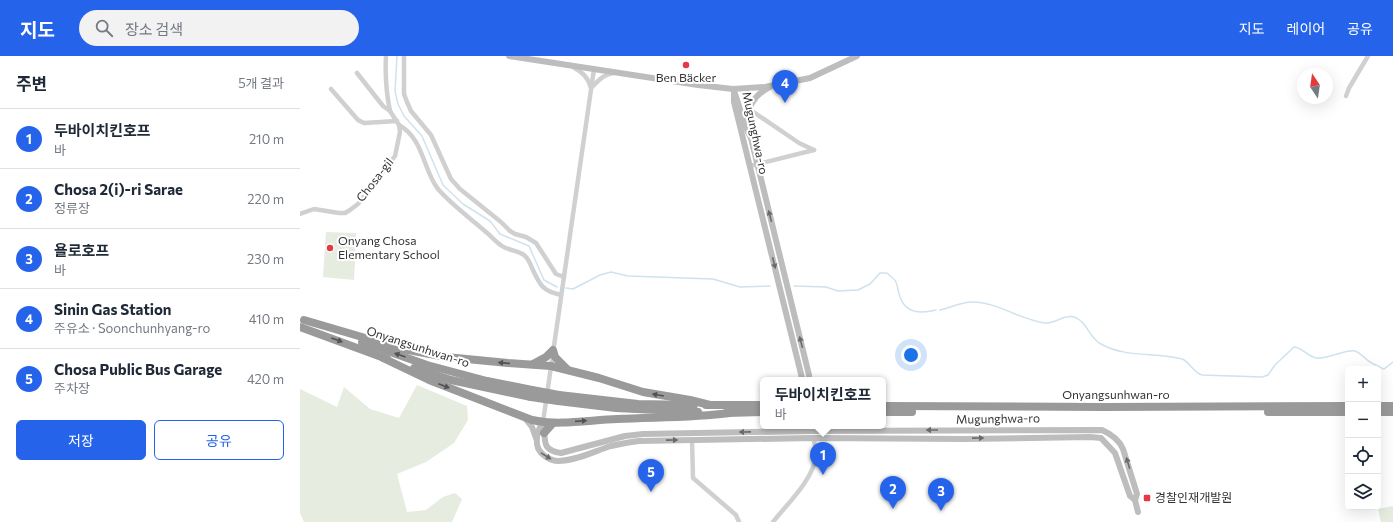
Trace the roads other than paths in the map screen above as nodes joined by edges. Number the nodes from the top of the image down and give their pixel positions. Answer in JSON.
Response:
{"nodes":[{"id":1,"x":386,"y":56,"type":"edge"},
{"id":2,"x":404,"y":56,"type":"edge"},
{"id":3,"x":509,"y":56,"type":"edge"},
{"id":4,"x":856,"y":56,"type":"edge"},
{"id":5,"x":1368,"y":56,"type":"edge"},
{"id":6,"x":571,"y":66,"type":"junction"},
{"id":7,"x":594,"y":69,"type":"junction"},
{"id":8,"x":357,"y":73,"type":"dead end"},
{"id":9,"x":617,"y":73,"type":"junction"},
{"id":10,"x":774,"y":86,"type":"junction"},
{"id":11,"x":331,"y":89,"type":"dead end"},
{"id":12,"x":591,"y":89,"type":"junction"},
{"id":13,"x":734,"y":89,"type":"junction"},
{"id":14,"x":1346,"y":96,"type":"dead end"},
{"id":15,"x":749,"y":109,"type":"junction"},
{"id":16,"x":390,"y":112,"type":"junction"},
{"id":17,"x":398,"y":123,"type":"junction"},
{"id":18,"x":751,"y":138,"type":"junction"},
{"id":19,"x":758,"y":164,"type":"junction"},
{"id":20,"x":750,"y":166,"type":"junction"},
{"id":21,"x":300,"y":214,"type":"edge"},
{"id":22,"x":564,"y":277,"type":"junction"},
{"id":23,"x":561,"y":296,"type":"junction"},
{"id":24,"x":301,"y":322,"type":"edge"},
{"id":25,"x":553,"y":350,"type":"junction"},
{"id":26,"x":383,"y":358,"type":"junction"},
{"id":27,"x":530,"y":365,"type":"junction"},
{"id":28,"x":551,"y":366,"type":"junction"},
{"id":29,"x":568,"y":371,"type":"junction"},
{"id":30,"x":802,"y":377,"type":"edge"},
{"id":31,"x":810,"y":377,"type":"edge"},
{"id":32,"x":531,"y":394,"type":"junction"},
{"id":33,"x":558,"y":398,"type":"junction"},
{"id":34,"x":710,"y":405,"type":"junction"},
{"id":35,"x":760,"y":405,"type":"edge"},
{"id":36,"x":886,"y":406,"type":"edge"},
{"id":37,"x":1345,"y":406,"type":"edge"},
{"id":38,"x":1381,"y":406,"type":"edge"},
{"id":39,"x":1393,"y":406,"type":"edge"},
{"id":40,"x":760,"y":412,"type":"edge"},
{"id":41,"x":886,"y":412,"type":"edge"},
{"id":42,"x":1345,"y":412,"type":"edge"},
{"id":43,"x":1381,"y":412,"type":"edge"},
{"id":44,"x":1393,"y":412,"type":"edge"},
{"id":45,"x":730,"y":413,"type":"junction"},
{"id":46,"x":523,"y":416,"type":"junction"},
{"id":47,"x":543,"y":422,"type":"junction"},
{"id":48,"x":553,"y":423,"type":"junction"},
{"id":49,"x":783,"y":429,"type":"edge"},
{"id":50,"x":811,"y":429,"type":"edge"},
{"id":51,"x":886,"y":429,"type":"edge"},
{"id":52,"x":544,"y":433,"type":"junction"},
{"id":53,"x":813,"y":438,"type":"junction"},
{"id":54,"x":692,"y":440,"type":"junction"},
{"id":55,"x":536,"y":441,"type":"junction"},
{"id":56,"x":1135,"y":500,"type":"junction"},
{"id":57,"x":1138,"y":512,"type":"dead end"},
{"id":58,"x":739,"y":522,"type":"edge"},
{"id":59,"x":773,"y":522,"type":"edge"}],
"edges":[{"from":1,"to":16,"type":"street"},
{"from":2,"to":22,"type":"street"},
{"from":3,"to":6,"type":"street"},
{"from":4,"to":10,"type":"street"},
{"from":5,"to":14,"type":"street"},
{"from":6,"to":7,"type":"street"},
{"from":6,"to":12,"type":"street"},
{"from":7,"to":9,"type":"street"},
{"from":7,"to":12,"type":"street"},
{"from":8,"to":16,"type":"street"},
{"from":9,"to":12,"type":"street"},
{"from":9,"to":13,"type":"street"},
{"from":10,"to":13,"type":"street"},
{"from":10,"to":15,"type":"street"},
{"from":11,"to":17,"type":"street"},
{"from":12,"to":22,"type":"street"},
{"from":13,"to":18,"type":"street","name":"Mugunghwa-ro"},
{"from":13,"to":20,"type":"street","name":"Mugunghwa-ro"},
{"from":15,"to":18,"type":"street"},
{"from":15,"to":19,"type":"street"},
{"from":16,"to":17,"type":"street"},
{"from":17,"to":21,"type":"street","name":"Chosa-gil"},
{"from":17,"to":23,"type":"street"},
{"from":18,"to":19,"type":"street","name":"Mugunghwa-ro"},
{"from":19,"to":20,"type":"street"},
{"from":31,"to":19,"type":"street","name":"Mugunghwa-ro","one_way":true},
{"from":20,"to":30,"type":"street","name":"Mugunghwa-ro","one_way":true},
{"from":22,"to":23,"type":"street"},
{"from":23,"to":25,"type":"street"},
{"from":24,"to":26,"type":"highway","name":"Onyangsunhwan-ro","one_way":true},
{"from":27,"to":24,"type":"highway","one_way":true},
{"from":32,"to":24,"type":"highway","name":"Onyangsunhwan-ro","one_way":true},
{"from":25,"to":27,"type":"highway"},
{"from":25,"to":28,"type":"street"},
{"from":25,"to":29,"type":"highway"},
{"from":26,"to":32,"type":"highway","name":"Onyangsunhwan-ro"},
{"from":26,"to":46,"type":"highway","one_way":true},
{"from":27,"to":28,"type":"highway"},
{"from":28,"to":29,"type":"highway"},
{"from":28,"to":47,"type":"street"},
{"from":34,"to":29,"type":"highway","one_way":true},
{"from":32,"to":33,"type":"highway","bridge":true},
{"from":33,"to":34,"type":"highway"},
{"from":33,"to":45,"type":"highway"},
{"from":34,"to":35,"type":"highway"},
{"from":36,"to":37,"type":"highway","name":"Onyangsunhwan-ro"},
{"from":38,"to":39,"type":"highway"},
{"from":40,"to":45,"type":"highway"},
{"from":41,"to":42,"type":"highway","name":"Onyangsunhwan-ro"},
{"from":43,"to":44,"type":"highway"},
{"from":48,"to":45,"type":"highway","one_way":true},
{"from":46,"to":47,"type":"highway"},
{"from":46,"to":55,"type":"street","name":"Mugunghwa-ro"},
{"from":47,"to":48,"type":"highway"},
{"from":47,"to":52,"type":"street"},
{"from":47,"to":55,"type":"street"},
{"from":48,"to":52,"type":"highway"},
{"from":49,"to":52,"type":"street","name":"Mugunghwa-ro","one_way":true},
{"from":50,"to":53,"type":"street"},
{"from":56,"to":51,"type":"street","name":"Mugunghwa-ro","one_way":true},
{"from":53,"to":54,"type":"street","name":"Mugunghwa-ro"},
{"from":53,"to":56,"type":"street","name":"Mugunghwa-ro","one_way":true},
{"from":53,"to":59,"type":"street"},
{"from":55,"to":54,"type":"street","name":"Mugunghwa-ro","one_way":true},
{"from":54,"to":58,"type":"street"},
{"from":56,"to":57,"type":"street","name":"Mugunghwa-ro"}]}
